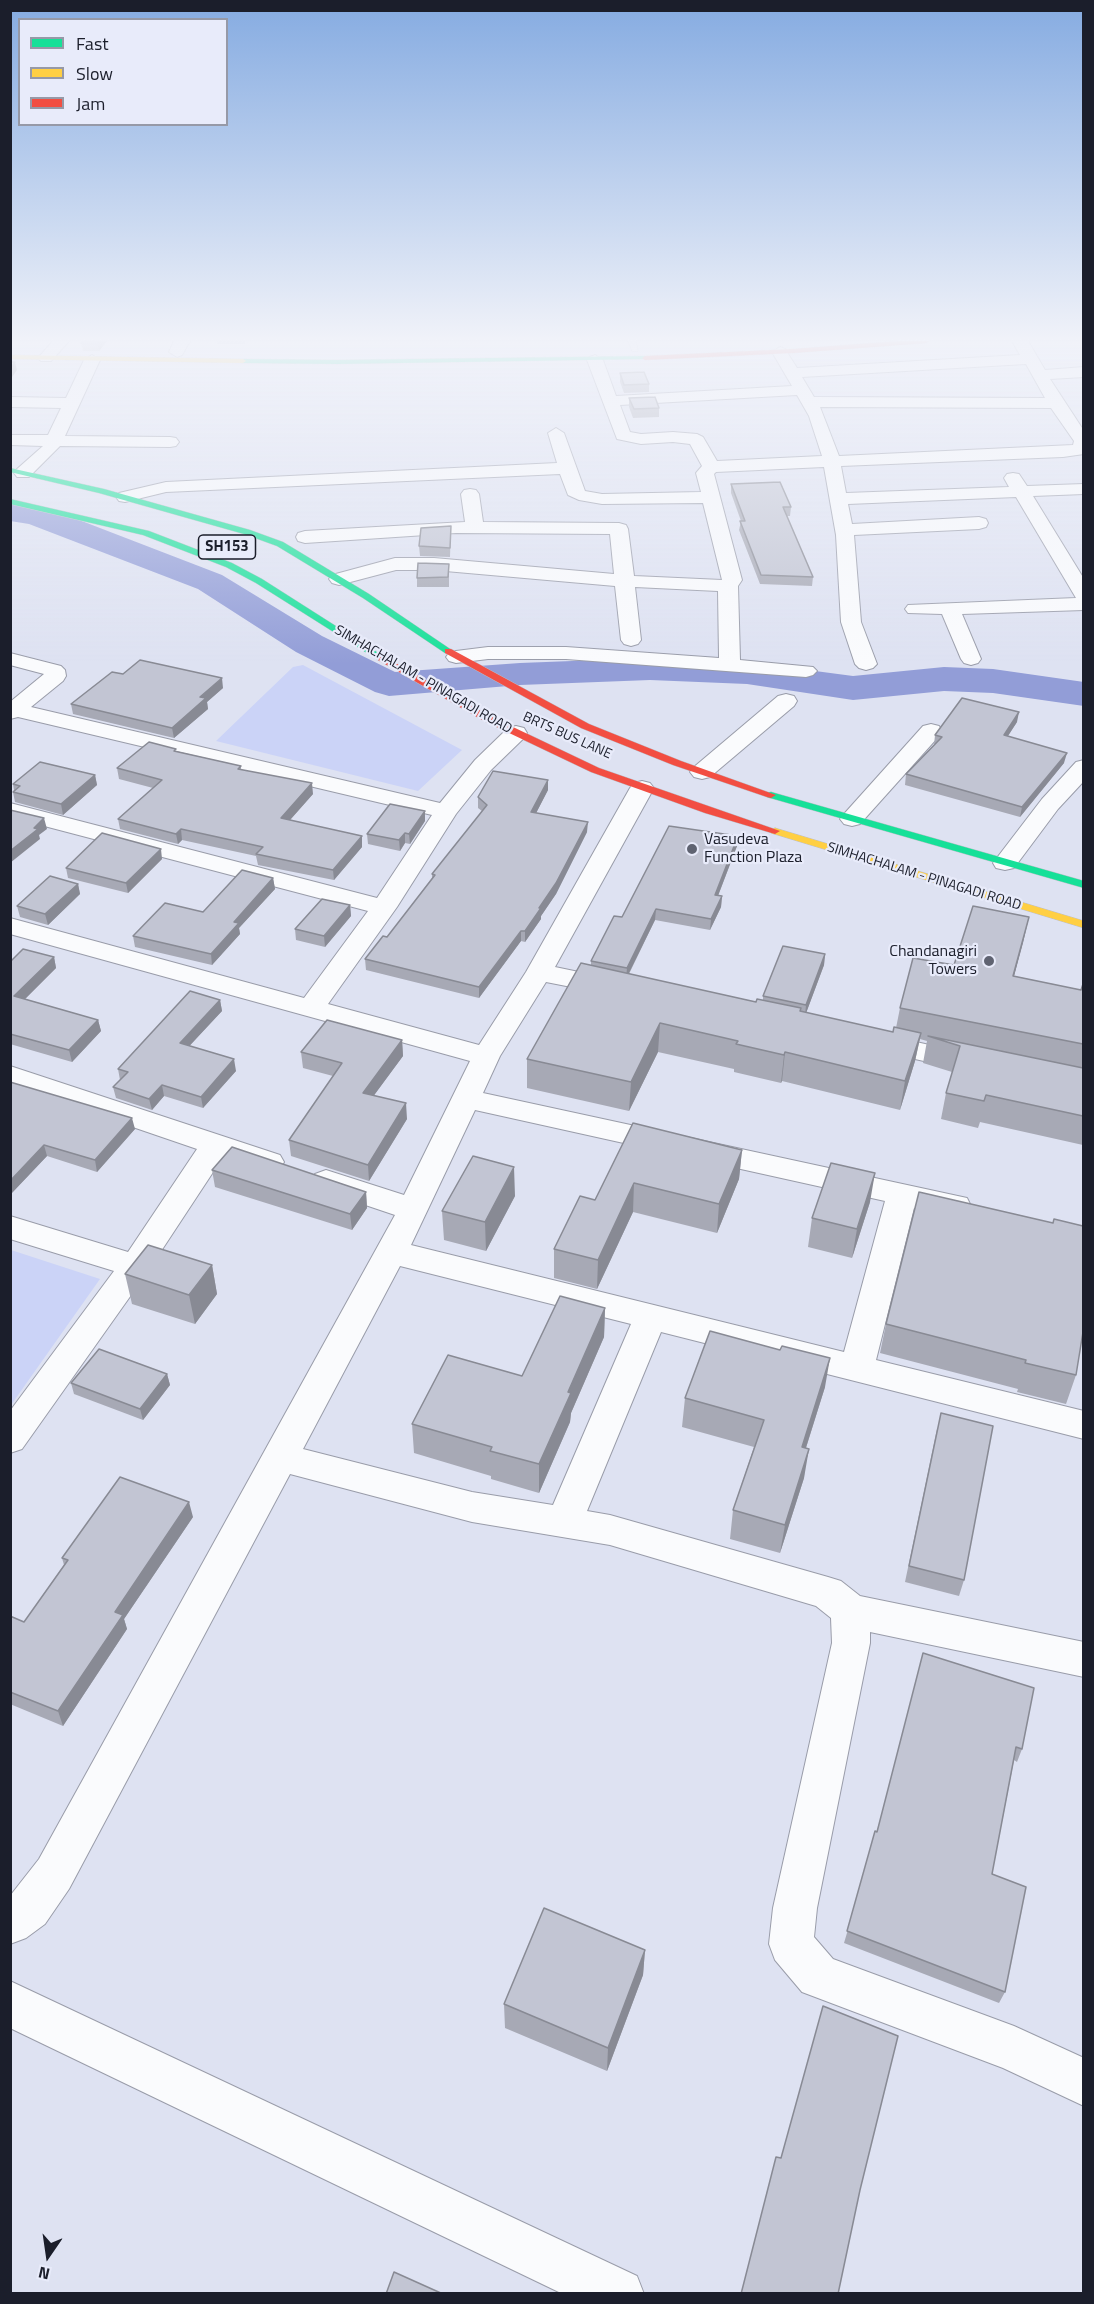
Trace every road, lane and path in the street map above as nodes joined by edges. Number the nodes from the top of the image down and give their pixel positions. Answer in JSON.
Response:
{"nodes":[{"id":1,"x":49,"y":449,"type":"edge"},
{"id":2,"x":561,"y":449,"type":"edge"},
{"id":3,"x":701,"y":449,"type":"edge"},
{"id":4,"x":828,"y":449,"type":"edge"},
{"id":5,"x":1081,"y":449,"type":"edge"},
{"id":6,"x":997,"y":453,"type":"junction"},
{"id":7,"x":832,"y":461,"type":"junction"},
{"id":8,"x":711,"y":467,"type":"junction"},
{"id":9,"x":567,"y":468,"type":"junction"},
{"id":10,"x":17,"y":472,"type":"edge"},
{"id":11,"x":1083,"y":489,"type":"edge"},
{"id":12,"x":1022,"y":492,"type":"junction"},
{"id":13,"x":470,"y":494,"type":"dead end"},
{"id":14,"x":712,"y":497,"type":"junction"},
{"id":15,"x":621,"y":498,"type":"junction"},
{"id":16,"x":838,"y":499,"type":"junction"},
{"id":17,"x":10,"y":501,"type":"edge"},
{"id":18,"x":124,"y":505,"type":"junction"},
{"id":19,"x":979,"y":523,"type":"dead end"},
{"id":20,"x":475,"y":527,"type":"junction"},
{"id":21,"x":619,"y":529,"type":"junction"},
{"id":22,"x":844,"y":530,"type":"junction"},
{"id":23,"x":184,"y":533,"type":"dead end"},
{"id":24,"x":305,"y":537,"type":"dead end"},
{"id":25,"x":1074,"y":568,"type":"edge"},
{"id":26,"x":339,"y":579,"type":"junction"},
{"id":27,"x":626,"y":581,"type":"junction"},
{"id":28,"x":728,"y":586,"type":"junction"},
{"id":29,"x":1083,"y":596,"type":"edge"},
{"id":30,"x":1083,"y":604,"type":"edge"},
{"id":31,"x":949,"y":608,"type":"junction"},
{"id":32,"x":915,"y":609,"type":"dead end"},
{"id":33,"x":632,"y":640,"type":"dead end"},
{"id":34,"x":456,"y":657,"type":"junction"},
{"id":35,"x":10,"y":659,"type":"edge"},
{"id":36,"x":971,"y":660,"type":"dead end"},
{"id":37,"x":866,"y":664,"type":"dead end"},
{"id":38,"x":730,"y":665,"type":"junction"},
{"id":39,"x":806,"y":671,"type":"dead end"},
{"id":40,"x":786,"y":701,"type":"dead end"},
{"id":41,"x":13,"y":712,"type":"edge"},
{"id":42,"x":931,"y":731,"type":"dead end"},
{"id":43,"x":516,"y":733,"type":"junction"},
{"id":44,"x":1083,"y":767,"type":"edge"},
{"id":45,"x":702,"y":772,"type":"junction"},
{"id":46,"x":642,"y":788,"type":"junction"},
{"id":47,"x":10,"y":810,"type":"edge"},
{"id":48,"x":446,"y":812,"type":"junction"},
{"id":49,"x":852,"y":819,"type":"junction"},
{"id":50,"x":1005,"y":863,"type":"junction"},
{"id":51,"x":1083,"y":885,"type":"edge"},
{"id":52,"x":384,"y":908,"type":"junction"},
{"id":53,"x":1083,"y":925,"type":"edge"},
{"id":54,"x":10,"y":926,"type":"edge"},
{"id":55,"x":538,"y":972,"type":"junction"},
{"id":56,"x":631,"y":991,"type":"edge"},
{"id":57,"x":311,"y":1008,"type":"junction"},
{"id":58,"x":852,"y":1037,"type":"edge"},
{"id":59,"x":486,"y":1056,"type":"junction"},
{"id":60,"x":991,"y":1066,"type":"edge"},
{"id":61,"x":10,"y":1076,"type":"edge"},
{"id":62,"x":466,"y":1099,"type":"junction"},
{"id":63,"x":216,"y":1144,"type":"junction"},
{"id":64,"x":902,"y":1194,"type":"junction"},
{"id":65,"x":412,"y":1209,"type":"junction"},
{"id":66,"x":981,"y":1212,"type":"edge"},
{"id":67,"x":10,"y":1227,"type":"edge"},
{"id":68,"x":392,"y":1252,"type":"junction"},
{"id":69,"x":135,"y":1266,"type":"junction"},
{"id":70,"x":651,"y":1317,"type":"junction"},
{"id":71,"x":857,"y":1368,"type":"junction"},
{"id":72,"x":1083,"y":1425,"type":"edge"},
{"id":73,"x":10,"y":1439,"type":"edge"},
{"id":74,"x":280,"y":1457,"type":"junction"},
{"id":75,"x":564,"y":1522,"type":"junction"},
{"id":76,"x":850,"y":1611,"type":"junction"},
{"id":77,"x":1083,"y":1660,"type":"edge"},
{"id":78,"x":10,"y":1922,"type":"edge"},
{"id":79,"x":10,"y":2004,"type":"edge"},
{"id":80,"x":1083,"y":2084,"type":"edge"},
{"id":81,"x":619,"y":2294,"type":"edge"}],
"edges":[{"from":1,"to":10,"type":"street"},
{"from":2,"to":9,"type":"street"},
{"from":3,"to":8,"type":"street"},
{"from":4,"to":7,"type":"street"},
{"from":5,"to":6,"type":"street"},
{"from":6,"to":7,"type":"street"},
{"from":6,"to":12,"type":"street"},
{"from":7,"to":8,"type":"street"},
{"from":7,"to":16,"type":"street"},
{"from":8,"to":14,"type":"street"},
{"from":9,"to":15,"type":"street"},
{"from":9,"to":18,"type":"street"},
{"from":10,"to":18,"type":"main road"},
{"from":11,"to":12,"type":"street"},
{"from":12,"to":16,"type":"street"},
{"from":12,"to":25,"type":"street"},
{"from":13,"to":20,"type":"street"},
{"from":14,"to":15,"type":"street"},
{"from":14,"to":28,"type":"street"},
{"from":15,"to":21,"type":"street"},
{"from":16,"to":22,"type":"street"},
{"from":17,"to":43,"type":"main road","name":"SIMHACHALAM - PINAGADI ROAD"},
{"from":18,"to":23,"type":"main road","number":"SH153"},
{"from":18,"to":26,"type":"main road"},
{"from":19,"to":22,"type":"street"},
{"from":20,"to":21,"type":"street"},
{"from":20,"to":24,"type":"street"},
{"from":21,"to":27,"type":"street"},
{"from":22,"to":37,"type":"street"},
{"from":25,"to":29,"type":"street"},
{"from":26,"to":27,"type":"street"},
{"from":26,"to":34,"type":"main road"},
{"from":27,"to":28,"type":"street"},
{"from":27,"to":33,"type":"street"},
{"from":28,"to":38,"type":"street"},
{"from":30,"to":31,"type":"street"},
{"from":31,"to":32,"type":"street"},
{"from":31,"to":36,"type":"street"},
{"from":34,"to":38,"type":"street"},
{"from":34,"to":45,"type":"main road"},
{"from":35,"to":41,"type":"street"},
{"from":38,"to":39,"type":"street"},
{"from":40,"to":45,"type":"street"},
{"from":41,"to":48,"type":"street"},
{"from":42,"to":49,"type":"street"},
{"from":43,"to":46,"type":"main road","name":"SIMHACHALAM - PINAGADI ROAD"},
{"from":43,"to":48,"type":"street"},
{"from":44,"to":50,"type":"street"},
{"from":45,"to":49,"type":"main road"},
{"from":46,"to":53,"type":"main road","name":"SIMHACHALAM - PINAGADI ROAD"},
{"from":46,"to":55,"type":"street"},
{"from":47,"to":52,"type":"street"},
{"from":48,"to":52,"type":"street"},
{"from":49,"to":50,"type":"main road"},
{"from":50,"to":51,"type":"main road"},
{"from":52,"to":57,"type":"street"},
{"from":54,"to":57,"type":"street"},
{"from":55,"to":56,"type":"street"},
{"from":55,"to":59,"type":"street"},
{"from":57,"to":59,"type":"street"},
{"from":58,"to":60,"type":"street"},
{"from":59,"to":62,"type":"street"},
{"from":61,"to":63,"type":"street"},
{"from":62,"to":64,"type":"street"},
{"from":62,"to":65,"type":"street"},
{"from":63,"to":65,"type":"street"},
{"from":63,"to":69,"type":"street"},
{"from":64,"to":66,"type":"street"},
{"from":64,"to":71,"type":"street"},
{"from":65,"to":68,"type":"street"},
{"from":67,"to":69,"type":"street"},
{"from":68,"to":70,"type":"street"},
{"from":68,"to":74,"type":"street"},
{"from":69,"to":73,"type":"street"},
{"from":70,"to":71,"type":"street"},
{"from":70,"to":75,"type":"street"},
{"from":71,"to":72,"type":"street"},
{"from":74,"to":75,"type":"street"},
{"from":74,"to":78,"type":"street"},
{"from":75,"to":76,"type":"street"},
{"from":76,"to":77,"type":"street"},
{"from":76,"to":80,"type":"street"},
{"from":79,"to":81,"type":"street"}]}
